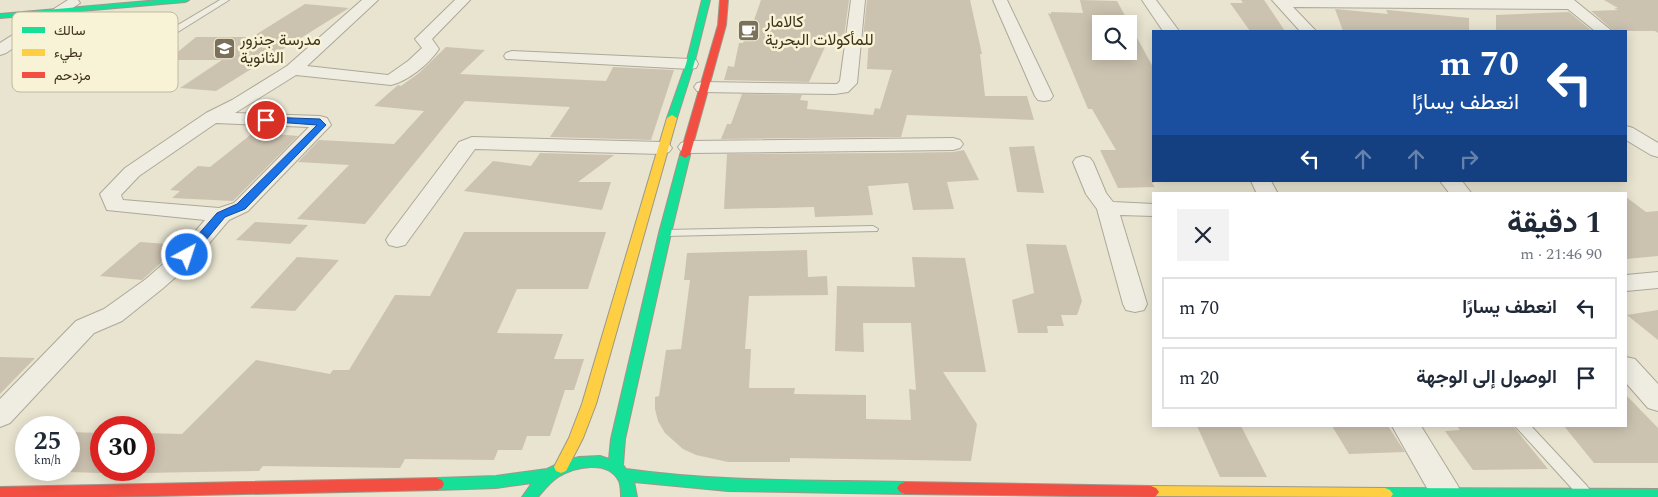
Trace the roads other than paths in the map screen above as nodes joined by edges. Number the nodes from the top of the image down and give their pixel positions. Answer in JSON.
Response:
{"nodes":[{"id":1,"x":104,"y":0,"type":"edge"},
{"id":2,"x":185,"y":0,"type":"edge"},
{"id":3,"x":225,"y":0,"type":"edge"},
{"id":4,"x":371,"y":0,"type":"edge"},
{"id":5,"x":463,"y":0,"type":"edge"},
{"id":6,"x":706,"y":0,"type":"edge"},
{"id":7,"x":724,"y":0,"type":"edge"},
{"id":8,"x":858,"y":0,"type":"edge"},
{"id":9,"x":1000,"y":0,"type":"edge"},
{"id":10,"x":1149,"y":0,"type":"edge"},
{"id":11,"x":1280,"y":1,"type":"edge"},
{"id":12,"x":73,"y":3,"type":"junction"},
{"id":13,"x":1569,"y":3,"type":"edge"},
{"id":14,"x":0,"y":4,"type":"edge"},
{"id":15,"x":19,"y":9,"type":"junction"},
{"id":16,"x":0,"y":10,"type":"edge"},
{"id":17,"x":58,"y":12,"type":"edge"},
{"id":18,"x":64,"y":12,"type":"edge"},
{"id":19,"x":178,"y":28,"type":"edge"},
{"id":20,"x":1170,"y":30,"type":"edge"},
{"id":21,"x":1307,"y":30,"type":"edge"},
{"id":22,"x":1603,"y":30,"type":"edge"},
{"id":23,"x":12,"y":42,"type":"edge"},
{"id":24,"x":0,"y":50,"type":"edge"},
{"id":25,"x":512,"y":56,"type":"dead end"},
{"id":26,"x":690,"y":64,"type":"junction"},
{"id":27,"x":293,"y":70,"type":"junction"},
{"id":28,"x":702,"y":87,"type":"junction"},
{"id":29,"x":1044,"y":96,"type":"dead end"},
{"id":30,"x":212,"y":117,"type":"junction"},
{"id":31,"x":1627,"y":133,"type":"edge"},
{"id":32,"x":953,"y":144,"type":"dead end"},
{"id":33,"x":688,"y":147,"type":"junction"},
{"id":34,"x":662,"y":148,"type":"junction"},
{"id":35,"x":1658,"y":151,"type":"edge"},
{"id":36,"x":1083,"y":162,"type":"dead end"},
{"id":37,"x":1451,"y":182,"type":"edge"},
{"id":38,"x":1460,"y":192,"type":"edge"},
{"id":39,"x":1107,"y":208,"type":"junction"},
{"id":40,"x":1152,"y":210,"type":"edge"},
{"id":41,"x":221,"y":215,"type":"junction"},
{"id":42,"x":873,"y":229,"type":"dead end"},
{"id":43,"x":665,"y":233,"type":"junction"},
{"id":44,"x":397,"y":240,"type":"dead end"},
{"id":45,"x":1658,"y":280,"type":"edge"},
{"id":46,"x":1627,"y":283,"type":"edge"},
{"id":47,"x":1135,"y":304,"type":"dead end"},
{"id":48,"x":1627,"y":367,"type":"edge"},
{"id":49,"x":1658,"y":400,"type":"edge"},
{"id":50,"x":0,"y":416,"type":"edge"},
{"id":51,"x":1407,"y":427,"type":"edge"},
{"id":52,"x":1523,"y":427,"type":"edge"},
{"id":53,"x":562,"y":467,"type":"junction"},
{"id":54,"x":618,"y":471,"type":"junction"},
{"id":55,"x":549,"y":475,"type":"junction"},
{"id":56,"x":0,"y":493,"type":"edge"},
{"id":57,"x":1447,"y":495,"type":"junction"},
{"id":58,"x":1586,"y":495,"type":"junction"},
{"id":59,"x":1658,"y":495,"type":"edge"},
{"id":60,"x":530,"y":497,"type":"edge"},
{"id":61,"x":629,"y":497,"type":"edge"}],
"edges":[{"from":1,"to":12,"type":"street"},
{"from":2,"to":18,"type":"street"},
{"from":3,"to":19,"type":"lane"},
{"from":4,"to":27,"type":"street"},
{"from":5,"to":27,"type":"street"},
{"from":6,"to":26,"type":"street"},
{"from":7,"to":28,"type":"street"},
{"from":8,"to":28,"type":"street"},
{"from":9,"to":29,"type":"street"},
{"from":10,"to":20,"type":"street"},
{"from":11,"to":13,"type":"street"},
{"from":11,"to":21,"type":"street"},
{"from":12,"to":15,"type":"street"},
{"from":12,"to":17,"type":"street"},
{"from":13,"to":22,"type":"street"},
{"from":14,"to":15,"type":"street"},
{"from":15,"to":16,"type":"street"},
{"from":23,"to":24,"type":"street"},
{"from":25,"to":26,"type":"street"},
{"from":26,"to":34,"type":"street"},
{"from":27,"to":30,"type":"street"},
{"from":28,"to":33,"type":"street"},
{"from":30,"to":41,"type":"street"},
{"from":30,"to":41,"type":"street"},
{"from":31,"to":35,"type":"street"},
{"from":32,"to":33,"type":"street"},
{"from":33,"to":43,"type":"street"},
{"from":34,"to":44,"type":"street"},
{"from":34,"to":53,"type":"street"},
{"from":36,"to":39,"type":"street"},
{"from":37,"to":38,"type":"street"},
{"from":39,"to":40,"type":"street"},
{"from":39,"to":47,"type":"street"},
{"from":41,"to":50,"type":"street"},
{"from":42,"to":43,"type":"lane"},
{"from":43,"to":54,"type":"street"},
{"from":45,"to":46,"type":"street"},
{"from":48,"to":49,"type":"street"},
{"from":51,"to":57,"type":"street"},
{"from":52,"to":58,"type":"lane"},
{"from":53,"to":54,"type":"street"},
{"from":53,"to":55,"type":"street"},
{"from":54,"to":57,"type":"street"},
{"from":54,"to":61,"type":"street"},
{"from":55,"to":56,"type":"street"},
{"from":55,"to":60,"type":"street"},
{"from":57,"to":58,"type":"street"},
{"from":58,"to":59,"type":"street"}]}
